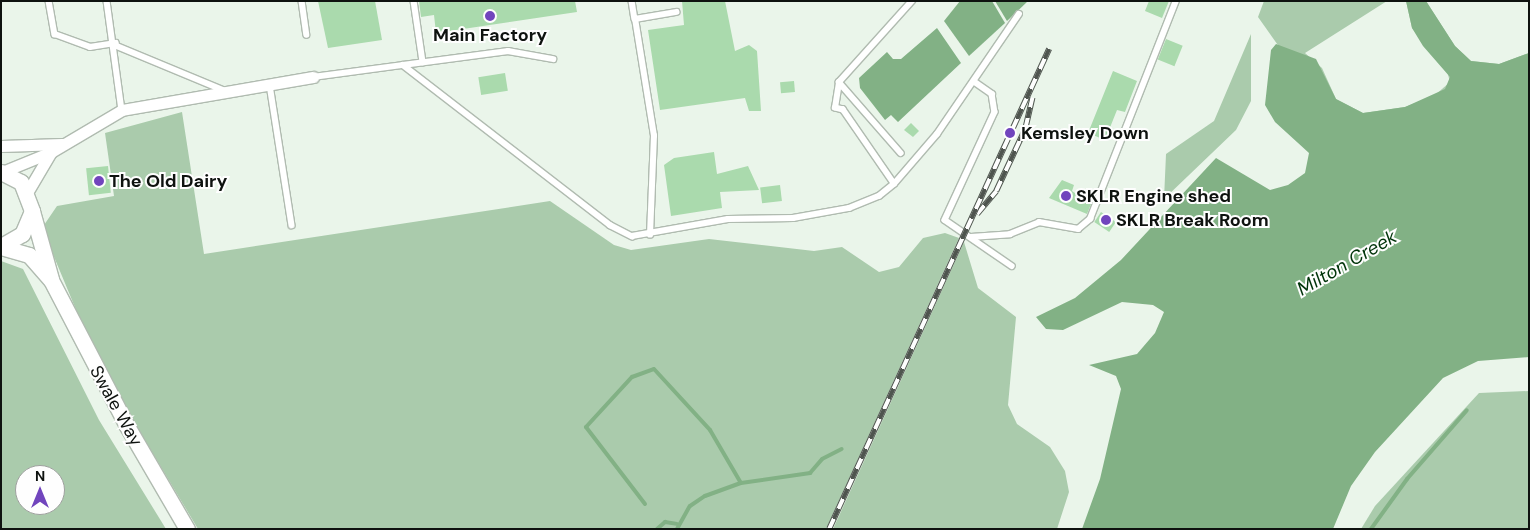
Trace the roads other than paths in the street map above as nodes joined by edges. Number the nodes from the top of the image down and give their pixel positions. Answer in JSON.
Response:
{"nodes":[{"id":1,"x":49,"y":1,"type":"edge"},
{"id":2,"x":107,"y":1,"type":"edge"},
{"id":3,"x":302,"y":1,"type":"edge"},
{"id":4,"x":414,"y":1,"type":"edge"},
{"id":5,"x":632,"y":1,"type":"edge"},
{"id":6,"x":912,"y":1,"type":"edge"},
{"id":7,"x":1176,"y":1,"type":"edge"},
{"id":8,"x":676,"y":12,"type":"dead end"},
{"id":9,"x":1019,"y":14,"type":"dead end"},
{"id":10,"x":635,"y":19,"type":"junction"},
{"id":11,"x":307,"y":34,"type":"dead end"},
{"id":12,"x":116,"y":44,"type":"junction"},
{"id":13,"x":553,"y":59,"type":"dead end"},
{"id":14,"x":423,"y":62,"type":"junction"},
{"id":15,"x":403,"y":65,"type":"junction"},
{"id":16,"x":313,"y":77,"type":"joint"},
{"id":17,"x":839,"y":82,"type":"junction"},
{"id":18,"x":975,"y":82,"type":"junction"},
{"id":19,"x":270,"y":85,"type":"junction"},
{"id":20,"x":228,"y":92,"type":"junction"},
{"id":21,"x":122,"y":110,"type":"junction"},
{"id":22,"x":63,"y":144,"type":"junction"},
{"id":23,"x":1,"y":146,"type":"edge"},
{"id":24,"x":51,"y":152,"type":"junction"},
{"id":25,"x":901,"y":153,"type":"dead end"},
{"id":26,"x":2,"y":172,"type":"edge"},
{"id":27,"x":894,"y":184,"type":"junction"},
{"id":28,"x":28,"y":190,"type":"junction"},
{"id":29,"x":32,"y":211,"type":"junction"},
{"id":30,"x":292,"y":225,"type":"dead end"},
{"id":31,"x":650,"y":235,"type":"junction"},
{"id":32,"x":971,"y":237,"type":"junction"},
{"id":33,"x":1,"y":246,"type":"edge"},
{"id":34,"x":1012,"y":266,"type":"dead end"},
{"id":35,"x":51,"y":280,"type":"junction"},
{"id":36,"x":188,"y":529,"type":"edge"}],
"edges":[{"from":1,"to":12,"type":"lane"},
{"from":2,"to":12,"type":"lane"},
{"from":3,"to":11,"type":"lane"},
{"from":4,"to":14,"type":"lane"},
{"from":5,"to":10,"type":"lane"},
{"from":6,"to":17,"type":"lane"},
{"from":7,"to":32,"type":"lane"},
{"from":8,"to":10,"type":"lane"},
{"from":9,"to":18,"type":"lane"},
{"from":10,"to":31,"type":"lane"},
{"from":12,"to":20,"type":"lane"},
{"from":12,"to":21,"type":"lane"},
{"from":13,"to":14,"type":"lane"},
{"from":14,"to":15,"type":"lane"},
{"from":15,"to":16,"type":"lane"},
{"from":15,"to":31,"type":"lane"},
{"from":16,"to":19,"type":"street"},
{"from":17,"to":25,"type":"lane"},
{"from":17,"to":27,"type":"lane"},
{"from":18,"to":27,"type":"lane"},
{"from":18,"to":32,"type":"lane"},
{"from":19,"to":20,"type":"street"},
{"from":19,"to":30,"type":"lane"},
{"from":20,"to":21,"type":"street"},
{"from":21,"to":22,"type":"street"},
{"from":22,"to":23,"type":"street"},
{"from":22,"to":24,"type":"street"},
{"from":24,"to":26,"type":"street"},
{"from":24,"to":28,"type":"street"},
{"from":26,"to":28,"type":"main road"},
{"from":27,"to":31,"type":"lane"},
{"from":28,"to":29,"type":"main road","name":"Swale Way"},
{"from":29,"to":33,"type":"main road"},
{"from":29,"to":35,"type":"main road","name":"Swale Way"},
{"from":32,"to":34,"type":"lane"},
{"from":33,"to":35,"type":"main road","name":"Swale Way"},
{"from":35,"to":36,"type":"main road","name":"Swale Way"}]}
